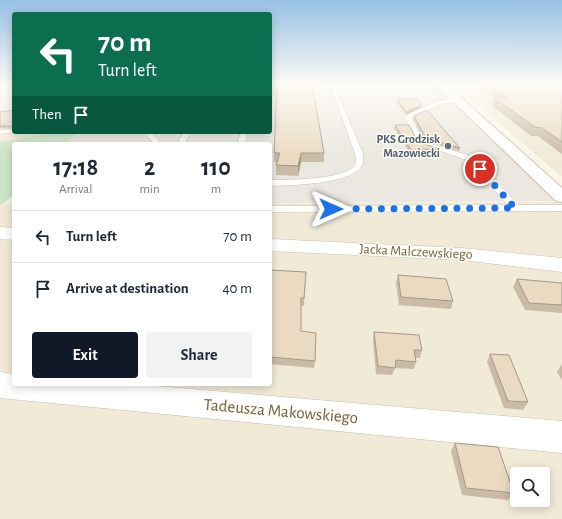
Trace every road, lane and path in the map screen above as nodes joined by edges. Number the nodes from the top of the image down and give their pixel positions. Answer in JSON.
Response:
{"nodes":[{"id":1,"x":341,"y":108,"type":"edge"},
{"id":2,"x":426,"y":108,"type":"edge"},
{"id":3,"x":466,"y":108,"type":"edge"},
{"id":4,"x":12,"y":131,"type":"edge"},
{"id":5,"x":0,"y":132,"type":"edge"},
{"id":6,"x":149,"y":134,"type":"edge"},
{"id":7,"x":156,"y":142,"type":"edge"},
{"id":8,"x":272,"y":183,"type":"edge"},
{"id":9,"x":562,"y":196,"type":"edge"},
{"id":10,"x":515,"y":208,"type":"junction"},
{"id":11,"x":562,"y":208,"type":"edge"},
{"id":12,"x":272,"y":209,"type":"edge"},
{"id":13,"x":0,"y":233,"type":"edge"},
{"id":14,"x":12,"y":234,"type":"edge"},
{"id":15,"x":272,"y":245,"type":"edge"},
{"id":16,"x":562,"y":266,"type":"edge"},
{"id":17,"x":0,"y":385,"type":"edge"},
{"id":18,"x":562,"y":437,"type":"edge"}],
"edges":[{"from":1,"to":8,"type":"lane"},
{"from":2,"to":10,"type":"lane"},
{"from":3,"to":9,"type":"street"},
{"from":4,"to":5,"type":"lane"},
{"from":6,"to":7,"type":"lane"},
{"from":10,"to":11,"type":"lane"},
{"from":10,"to":12,"type":"lane"},
{"from":13,"to":14,"type":"street"},
{"from":15,"to":16,"type":"street","name":"Jacka Malczewskiego"},
{"from":17,"to":18,"type":"street","name":"Tadeusza Makowskiego"}]}
